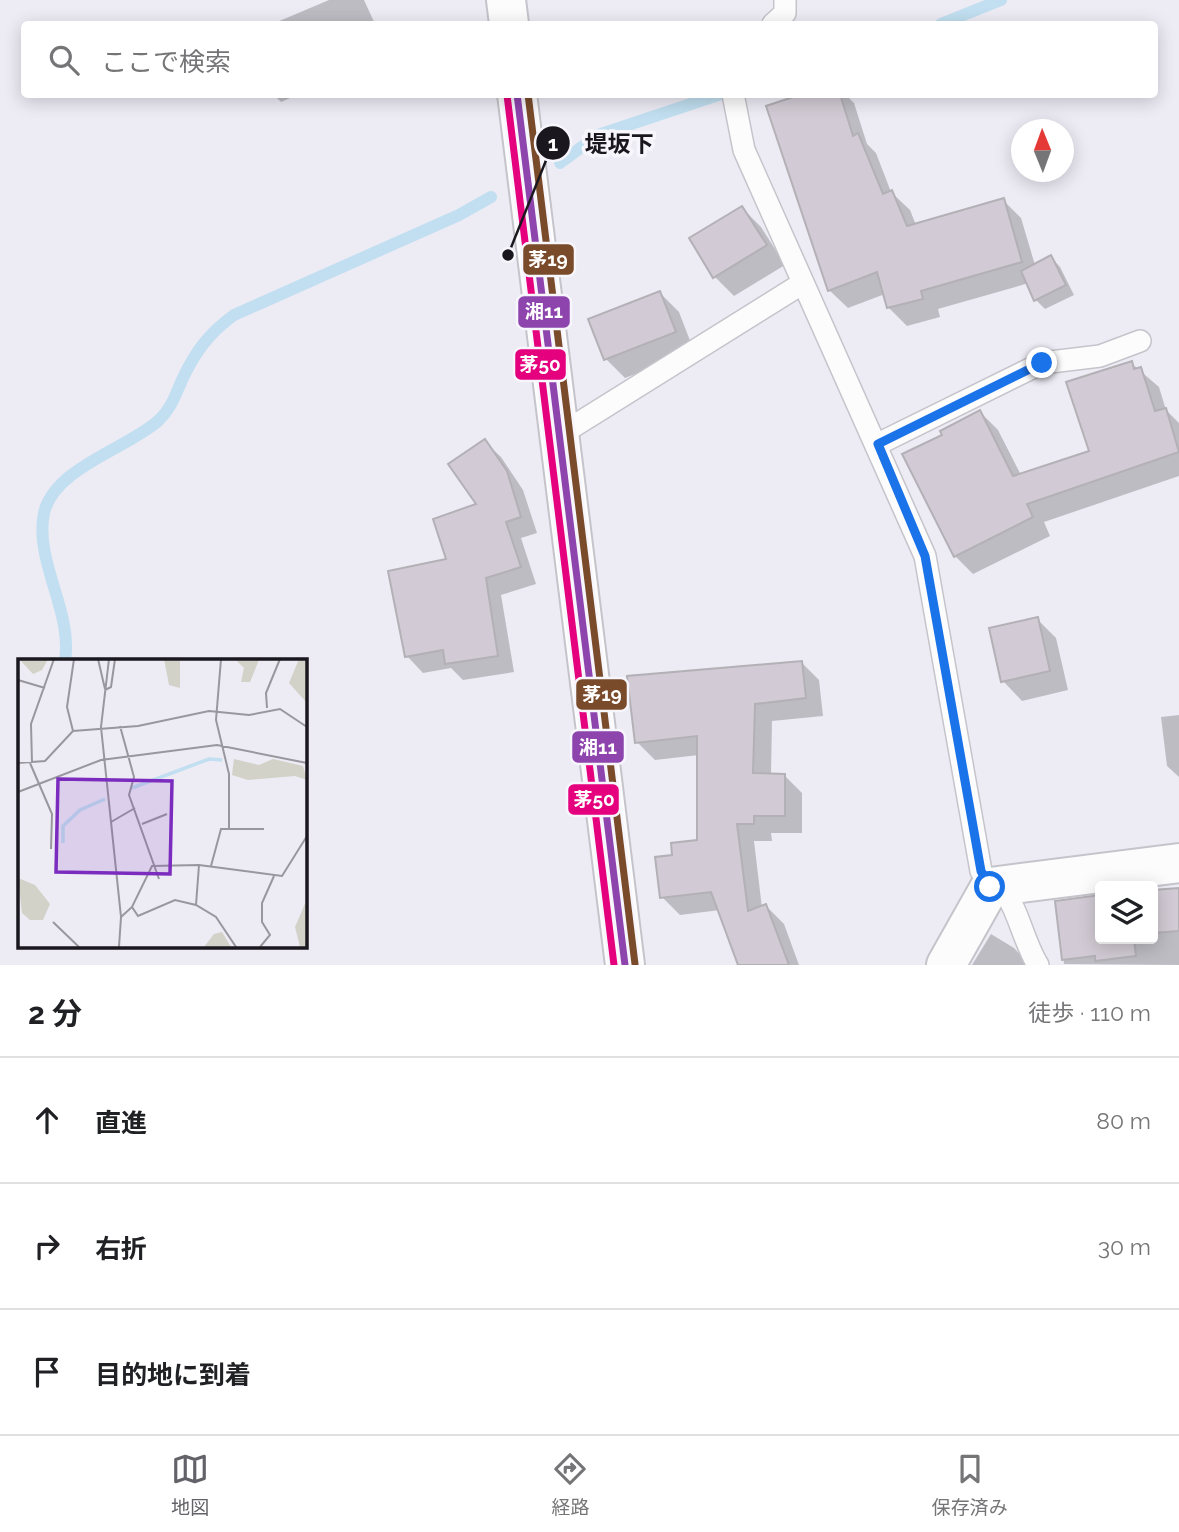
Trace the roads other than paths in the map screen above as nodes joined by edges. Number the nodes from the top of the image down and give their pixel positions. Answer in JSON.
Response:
{"nodes":[{"id":1,"x":506,"y":0,"type":"edge"},
{"id":2,"x":785,"y":0,"type":"edge"},
{"id":3,"x":509,"y":21,"type":"edge"},
{"id":4,"x":777,"y":21,"type":"edge"},
{"id":5,"x":517,"y":98,"type":"edge"},
{"id":6,"x":733,"y":103,"type":"edge"},
{"id":7,"x":803,"y":283,"type":"junction"},
{"id":8,"x":1140,"y":341,"type":"dead end"},
{"id":9,"x":558,"y":436,"type":"junction"},
{"id":10,"x":878,"y":444,"type":"junction"},
{"id":11,"x":1179,"y":863,"type":"edge"},
{"id":12,"x":990,"y":887,"type":"junction"},
{"id":13,"x":625,"y":965,"type":"edge"},
{"id":14,"x":946,"y":965,"type":"edge"},
{"id":15,"x":1038,"y":965,"type":"edge"}],
"edges":[{"from":1,"to":3,"type":"main road"},
{"from":2,"to":4,"type":"lane"},
{"from":5,"to":9,"type":"main road"},
{"from":6,"to":7,"type":"lane"},
{"from":7,"to":9,"type":"lane"},
{"from":7,"to":10,"type":"lane"},
{"from":8,"to":10,"type":"lane"},
{"from":9,"to":13,"type":"main road"},
{"from":10,"to":12,"type":"lane"},
{"from":11,"to":12,"type":"main road"},
{"from":12,"to":14,"type":"main road"},
{"from":12,"to":15,"type":"lane"}]}
